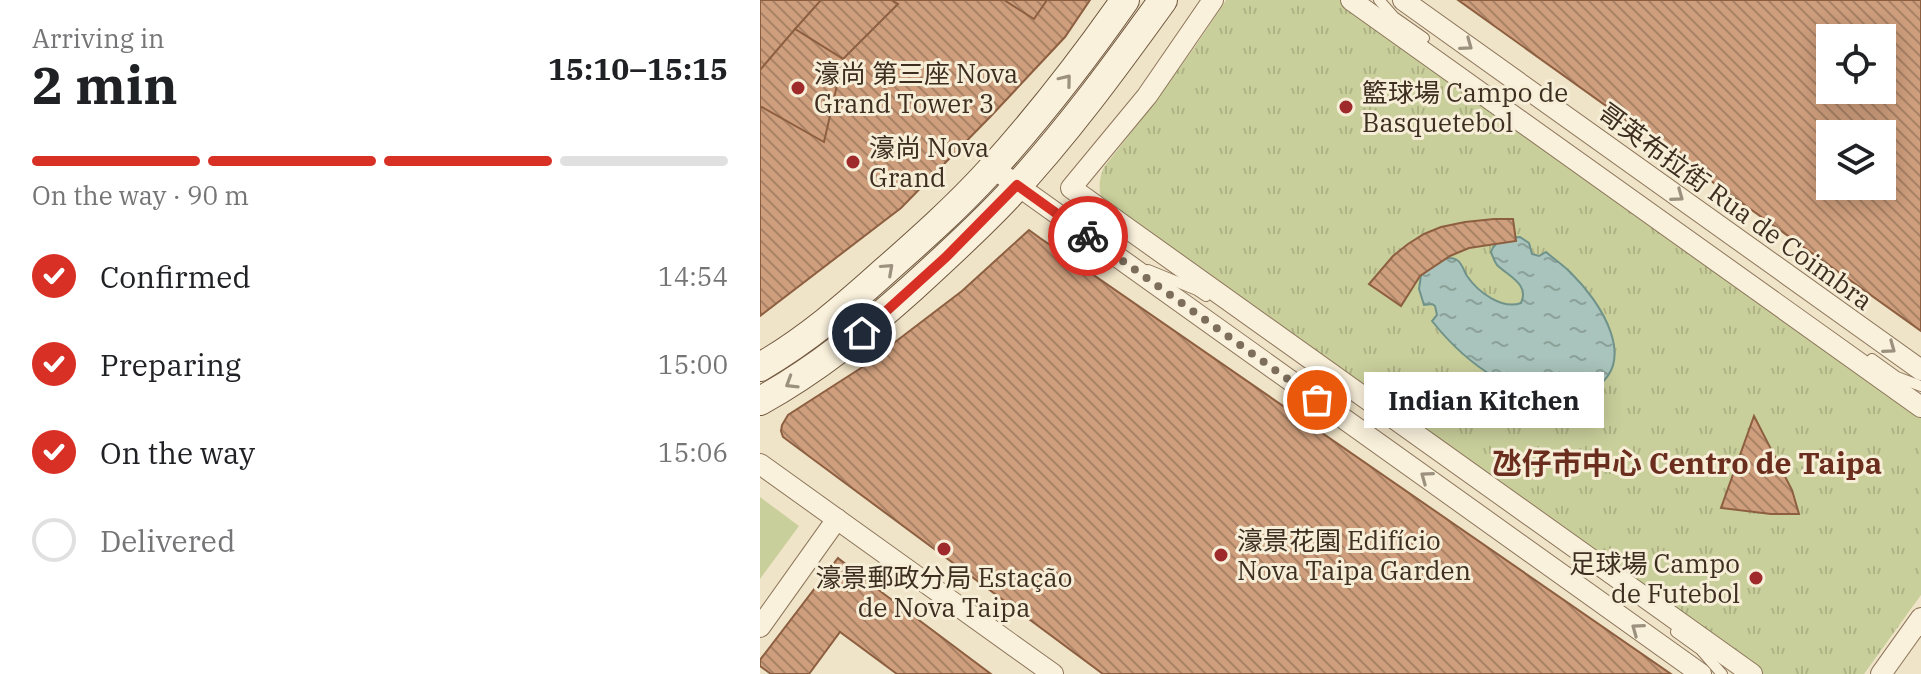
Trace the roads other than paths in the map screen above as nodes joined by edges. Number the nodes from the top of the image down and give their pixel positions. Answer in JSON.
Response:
{"nodes":[{"id":1,"x":1125,"y":0,"type":"edge"},
{"id":2,"x":1163,"y":0,"type":"edge"},
{"id":3,"x":1213,"y":0,"type":"edge"},
{"id":4,"x":1351,"y":0,"type":"edge"},
{"id":5,"x":1379,"y":0,"type":"edge"},
{"id":6,"x":1403,"y":0,"type":"edge"},
{"id":7,"x":1424,"y":38,"type":"dead end"},
{"id":8,"x":993,"y":168,"type":"junction"},
{"id":9,"x":1017,"y":185,"type":"junction"},
{"id":10,"x":1119,"y":258,"type":"junction"},
{"id":11,"x":1227,"y":311,"type":"dead end"},
{"id":12,"x":1872,"y":359,"type":"dead end"},
{"id":13,"x":760,"y":367,"type":"edge"},
{"id":14,"x":1921,"y":370,"type":"edge"},
{"id":15,"x":1921,"y":386,"type":"edge"},
{"id":16,"x":760,"y":401,"type":"edge"},
{"id":17,"x":1921,"y":407,"type":"edge"},
{"id":18,"x":760,"y":464,"type":"edge"},
{"id":19,"x":837,"y":519,"type":"junction"},
{"id":20,"x":1921,"y":618,"type":"edge"},
{"id":21,"x":760,"y":627,"type":"edge"},
{"id":22,"x":1676,"y":632,"type":"dead end"},
{"id":23,"x":1053,"y":674,"type":"edge"},
{"id":24,"x":1701,"y":674,"type":"edge"},
{"id":25,"x":1722,"y":674,"type":"edge"},
{"id":26,"x":1752,"y":674,"type":"edge"},
{"id":27,"x":1881,"y":674,"type":"edge"}],
"edges":[{"from":8,"to":1,"type":"main road","one_way":true},
{"from":2,"to":9,"type":"main road"},
{"from":3,"to":26,"type":"street"},
{"from":4,"to":17,"type":"street"},
{"from":5,"to":7,"type":"lane"},
{"from":6,"to":14,"type":"street","name":"哥英布拉街 Rua de Coimbra","one_way":true},
{"from":8,"to":9,"type":"street"},
{"from":13,"to":8,"type":"main road","one_way":true},
{"from":9,"to":10,"type":"street"},
{"from":9,"to":16,"type":"main road","one_way":true},
{"from":10,"to":11,"type":"lane"},
{"from":24,"to":10,"type":"street","one_way":true},
{"from":12,"to":15,"type":"lane"},
{"from":18,"to":19,"type":"street"},
{"from":19,"to":21,"type":"street"},
{"from":19,"to":23,"type":"street"},
{"from":20,"to":27,"type":"street"},
{"from":22,"to":25,"type":"lane"}]}
